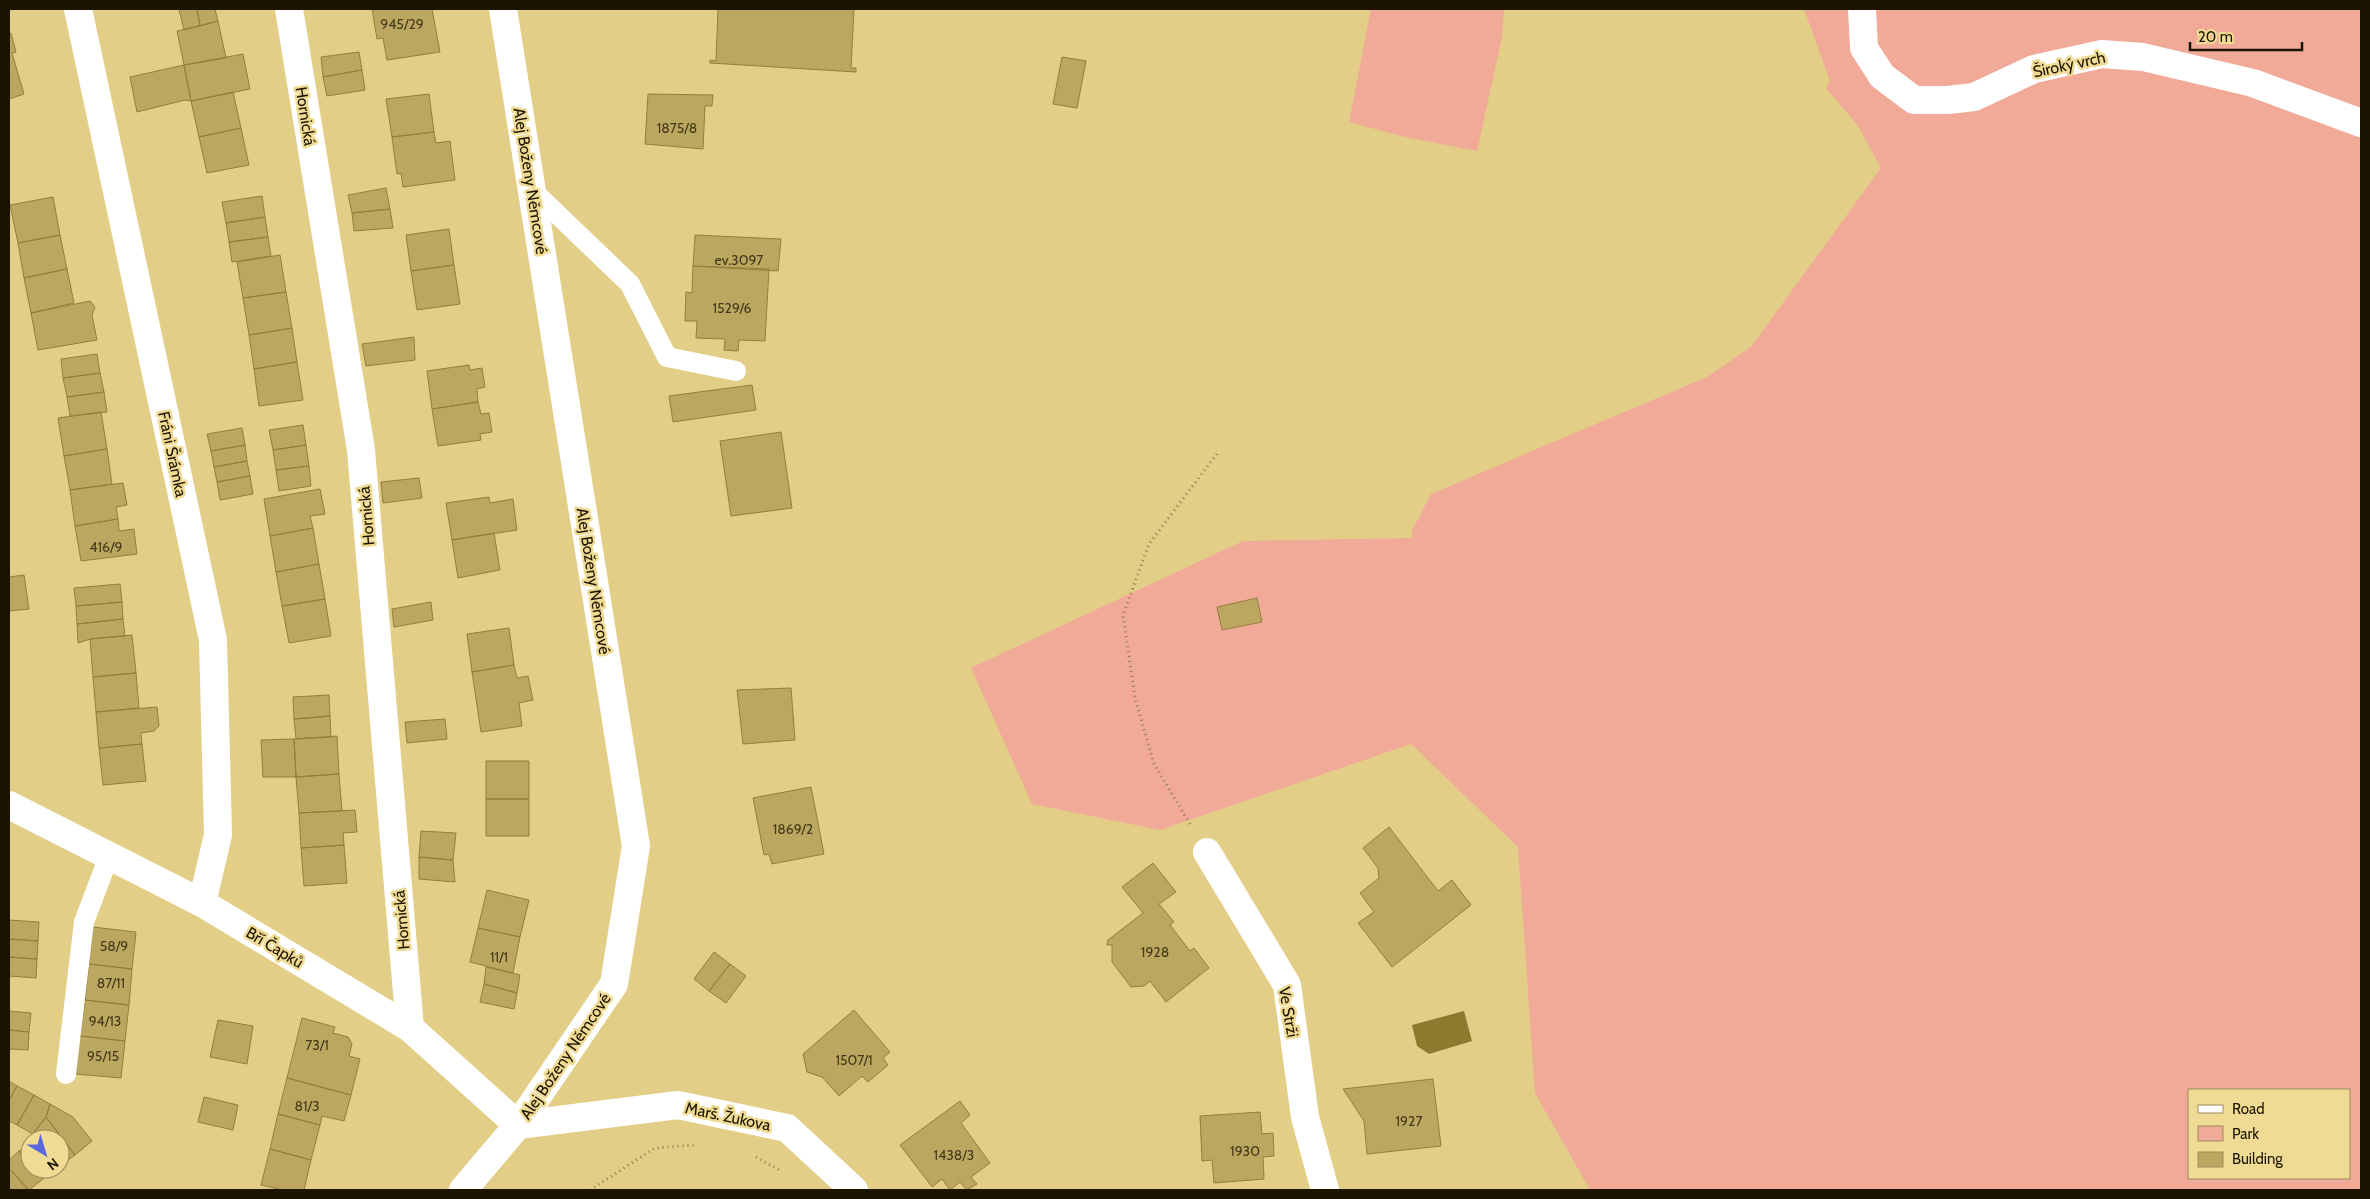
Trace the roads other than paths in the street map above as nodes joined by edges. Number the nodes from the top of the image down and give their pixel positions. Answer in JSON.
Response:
{"nodes":[{"id":1,"x":78,"y":9,"type":"edge"},
{"id":2,"x":289,"y":9,"type":"edge"},
{"id":3,"x":504,"y":9,"type":"edge"},
{"id":4,"x":1862,"y":9,"type":"edge"},
{"id":5,"x":2361,"y":124,"type":"edge"},
{"id":6,"x":532,"y":190,"type":"junction"},
{"id":7,"x":736,"y":371,"type":"dead end"},
{"id":8,"x":9,"y":804,"type":"edge"},
{"id":9,"x":1207,"y":852,"type":"road end"},
{"id":10,"x":109,"y":856,"type":"junction"},
{"id":11,"x":202,"y":903,"type":"junction"},
{"id":12,"x":410,"y":1028,"type":"junction"},
{"id":13,"x":66,"y":1074,"type":"dead end"},
{"id":14,"x":518,"y":1126,"type":"junction"},
{"id":15,"x":463,"y":1190,"type":"edge"},
{"id":16,"x":854,"y":1190,"type":"edge"},
{"id":17,"x":1325,"y":1190,"type":"edge"}],
"edges":[{"from":1,"to":11,"type":"street","name":"Fráni Šrámka"},
{"from":2,"to":12,"type":"street","name":"Hornická"},
{"from":3,"to":6,"type":"street","name":"Alej Boženy Němcové"},
{"from":4,"to":5,"type":"street","name":"Široký vrch"},
{"from":6,"to":7,"type":"lane"},
{"from":6,"to":14,"type":"street","name":"Alej Boženy Němcové"},
{"from":8,"to":10,"type":"street","name":"Bří Čapků"},
{"from":9,"to":17,"type":"street","name":"Ve Strži"},
{"from":10,"to":11,"type":"street","name":"Bří Čapků"},
{"from":10,"to":13,"type":"lane"},
{"from":11,"to":12,"type":"street","name":"Bří Čapků"},
{"from":12,"to":14,"type":"street","name":"Bří Čapků"},
{"from":14,"to":15,"type":"street","name":"Alej Boženy Němcové"},
{"from":14,"to":16,"type":"street","name":"Marš. Žukova"}]}
